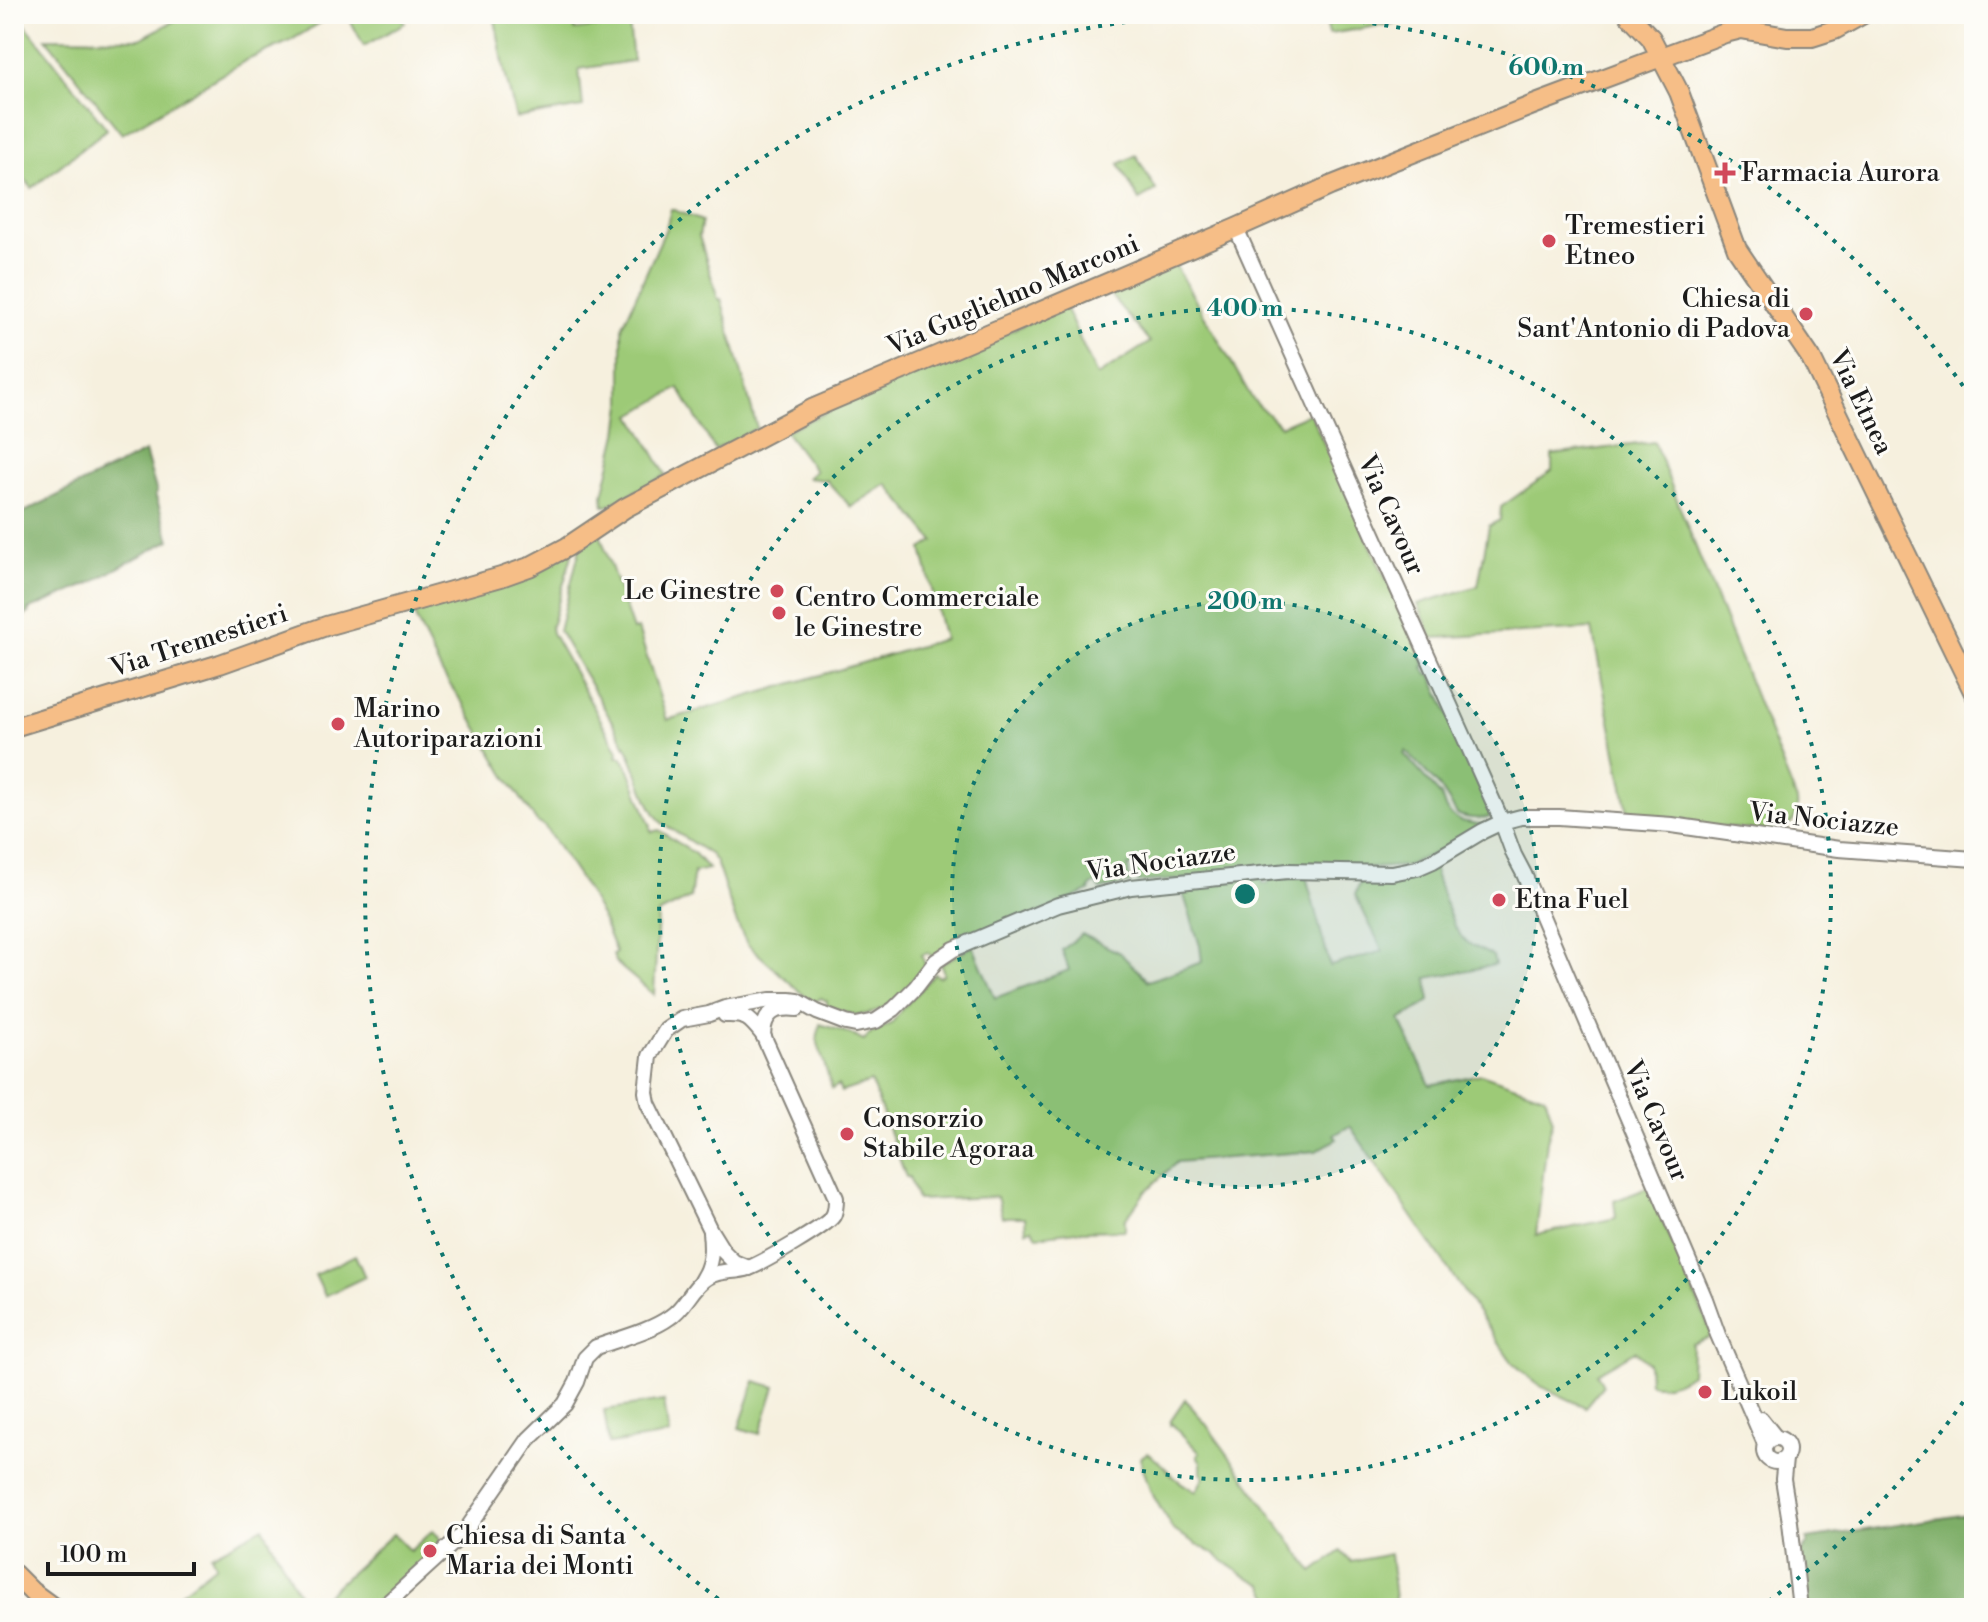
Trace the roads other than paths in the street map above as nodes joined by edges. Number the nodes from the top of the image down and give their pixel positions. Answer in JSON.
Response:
{"nodes":[{"id":1,"x":1628,"y":14,"type":"edge"},
{"id":2,"x":1863,"y":14,"type":"edge"},
{"id":3,"x":1660,"y":57,"type":"junction"},
{"id":4,"x":1236,"y":228,"type":"junction"},
{"id":5,"x":400,"y":606,"type":"joint"},
{"id":6,"x":1974,"y":693,"type":"edge"},
{"id":7,"x":14,"y":727,"type":"edge"},
{"id":8,"x":1502,"y":822,"type":"junction"},
{"id":9,"x":1974,"y":859,"type":"edge"},
{"id":10,"x":817,"y":1012,"type":"junction"},
{"id":11,"x":709,"y":1014,"type":"junction"},
{"id":12,"x":763,"y":1035,"type":"junction"},
{"id":13,"x":710,"y":1230,"type":"junction"},
{"id":14,"x":755,"y":1265,"type":"junction"},
{"id":15,"x":701,"y":1281,"type":"junction"},
{"id":16,"x":1770,"y":1441,"type":"junction"},
{"id":17,"x":1780,"y":1460,"type":"junction"},
{"id":18,"x":14,"y":1574,"type":"edge"},
{"id":19,"x":54,"y":1608,"type":"edge"},
{"id":20,"x":382,"y":1608,"type":"edge"},
{"id":21,"x":1800,"y":1608,"type":"edge"}],
"edges":[{"from":1,"to":3,"type":"main road","name":"Via Etnea"},
{"from":2,"to":3,"type":"main road","name":"Via Guglielmo Marconi"},
{"from":3,"to":4,"type":"main road","name":"Via Guglielmo Marconi"},
{"from":3,"to":6,"type":"main road","name":"Via Etnea"},
{"from":4,"to":5,"type":"main road","name":"Via Guglielmo Marconi"},
{"from":4,"to":8,"type":"street","name":"Via Cavour"},
{"from":5,"to":7,"type":"main road","name":"Via Tremestieri"},
{"from":8,"to":9,"type":"street","name":"Via Nociazze"},
{"from":8,"to":10,"type":"street","name":"Via Nociazze"},
{"from":8,"to":16,"type":"street","name":"Via Cavour"},
{"from":10,"to":11,"type":"street","name":"Via Nociazze"},
{"from":10,"to":12,"type":"street"},
{"from":11,"to":12,"type":"street"},
{"from":11,"to":13,"type":"street","name":"Via Nociazze"},
{"from":12,"to":14,"type":"street"},
{"from":13,"to":14,"type":"street","name":"Via Nociazze"},
{"from":13,"to":15,"type":"street"},
{"from":14,"to":15,"type":"street"},
{"from":15,"to":20,"type":"street"},
{"from":16,"to":17,"type":"street"},
{"from":16,"to":17,"type":"street"},
{"from":17,"to":21,"type":"street"},
{"from":18,"to":19,"type":"main road"}]}
